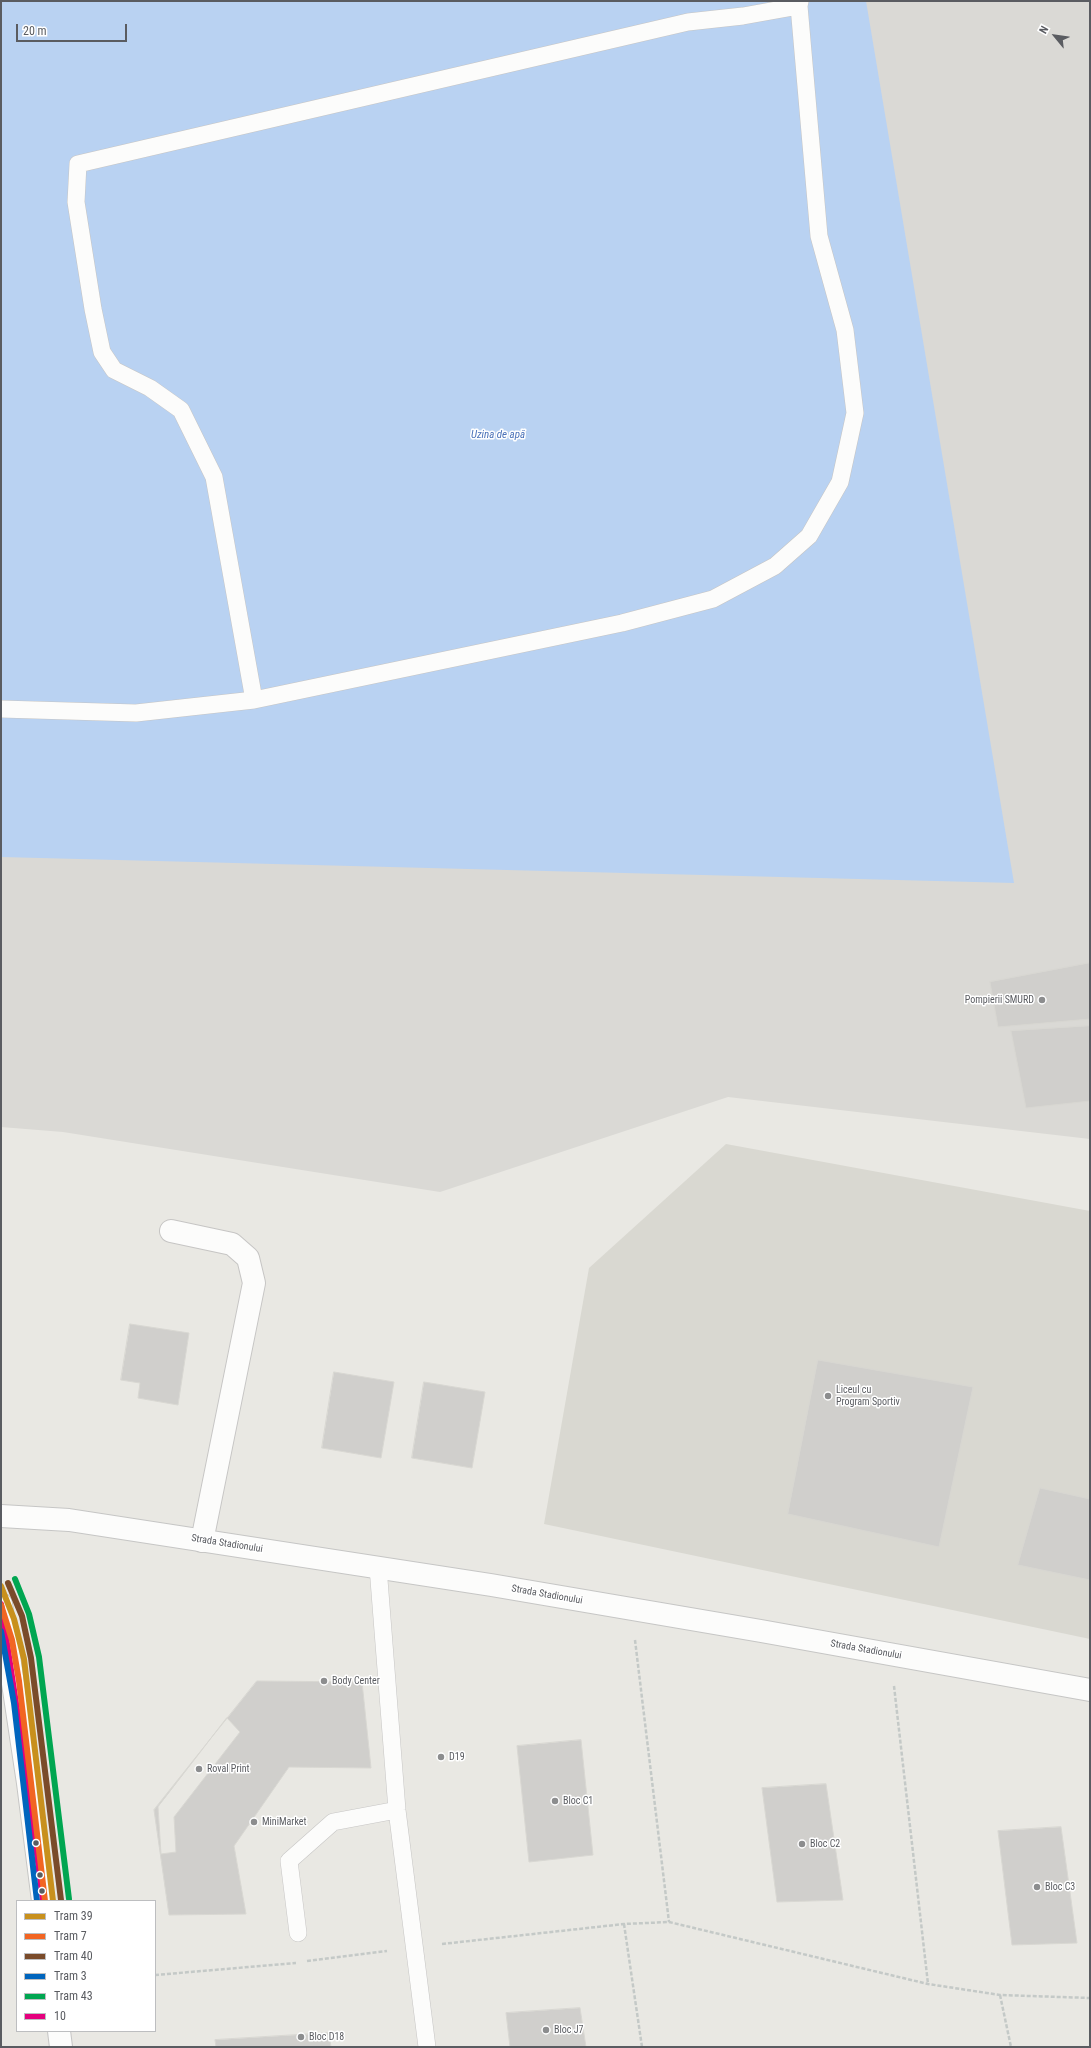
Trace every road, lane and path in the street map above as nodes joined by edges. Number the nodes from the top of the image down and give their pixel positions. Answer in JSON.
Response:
{"nodes":[{"id":1,"x":800,"y":4,"type":"edge"},
{"id":2,"x":254,"y":700,"type":"junction"},
{"id":3,"x":1,"y":709,"type":"edge"},
{"id":4,"x":171,"y":1231,"type":"dead end"},
{"id":5,"x":1,"y":1516,"type":"edge"},
{"id":6,"x":202,"y":1540,"type":"junction"},
{"id":7,"x":378,"y":1567,"type":"junction"},
{"id":8,"x":1,"y":1604,"type":"edge"},
{"id":9,"x":631,"y":1610,"type":"junction"},
{"id":10,"x":890,"y":1654,"type":"junction"},
{"id":11,"x":1090,"y":1690,"type":"edge"},
{"id":12,"x":397,"y":1810,"type":"junction"},
{"id":13,"x":43,"y":1900,"type":"edge"},
{"id":14,"x":669,"y":1922,"type":"junction"},
{"id":15,"x":624,"y":1924,"type":"junction"},
{"id":16,"x":298,"y":1932,"type":"dead end"},
{"id":17,"x":413,"y":1948,"type":"junction"},
{"id":18,"x":156,"y":1975,"type":"edge"},
{"id":19,"x":928,"y":1984,"type":"junction"},
{"id":20,"x":1000,"y":1994,"type":"junction"},
{"id":21,"x":1090,"y":1998,"type":"edge"},
{"id":22,"x":59,"y":2032,"type":"edge"},
{"id":23,"x":61,"y":2047,"type":"edge"},
{"id":24,"x":427,"y":2047,"type":"edge"},
{"id":25,"x":642,"y":2047,"type":"edge"},
{"id":26,"x":1011,"y":2047,"type":"edge"}],
"edges":[{"from":1,"to":2,"type":"lane"},
{"from":1,"to":2,"type":"lane"},
{"from":2,"to":3,"type":"lane"},
{"from":4,"to":6,"type":"street"},
{"from":5,"to":6,"type":"street","name":"Strada Stadionului"},
{"from":6,"to":7,"type":"street","name":"Strada Stadionului"},
{"from":7,"to":9,"type":"street","name":"Strada Stadionului"},
{"from":7,"to":12,"type":"lane"},
{"from":8,"to":13,"type":"street"},
{"from":9,"to":10,"type":"street","name":"Strada Stadionului"},
{"from":9,"to":14,"type":"path"},
{"from":10,"to":11,"type":"street","name":"Strada Stadionului"},
{"from":10,"to":19,"type":"path"},
{"from":12,"to":16,"type":"lane"},
{"from":12,"to":17,"type":"lane"},
{"from":14,"to":15,"type":"path"},
{"from":14,"to":19,"type":"path"},
{"from":15,"to":17,"type":"path"},
{"from":15,"to":25,"type":"path"},
{"from":17,"to":18,"type":"path"},
{"from":17,"to":24,"type":"lane"},
{"from":19,"to":20,"type":"path"},
{"from":20,"to":21,"type":"path"},
{"from":20,"to":26,"type":"path"},
{"from":22,"to":23,"type":"street"}]}
